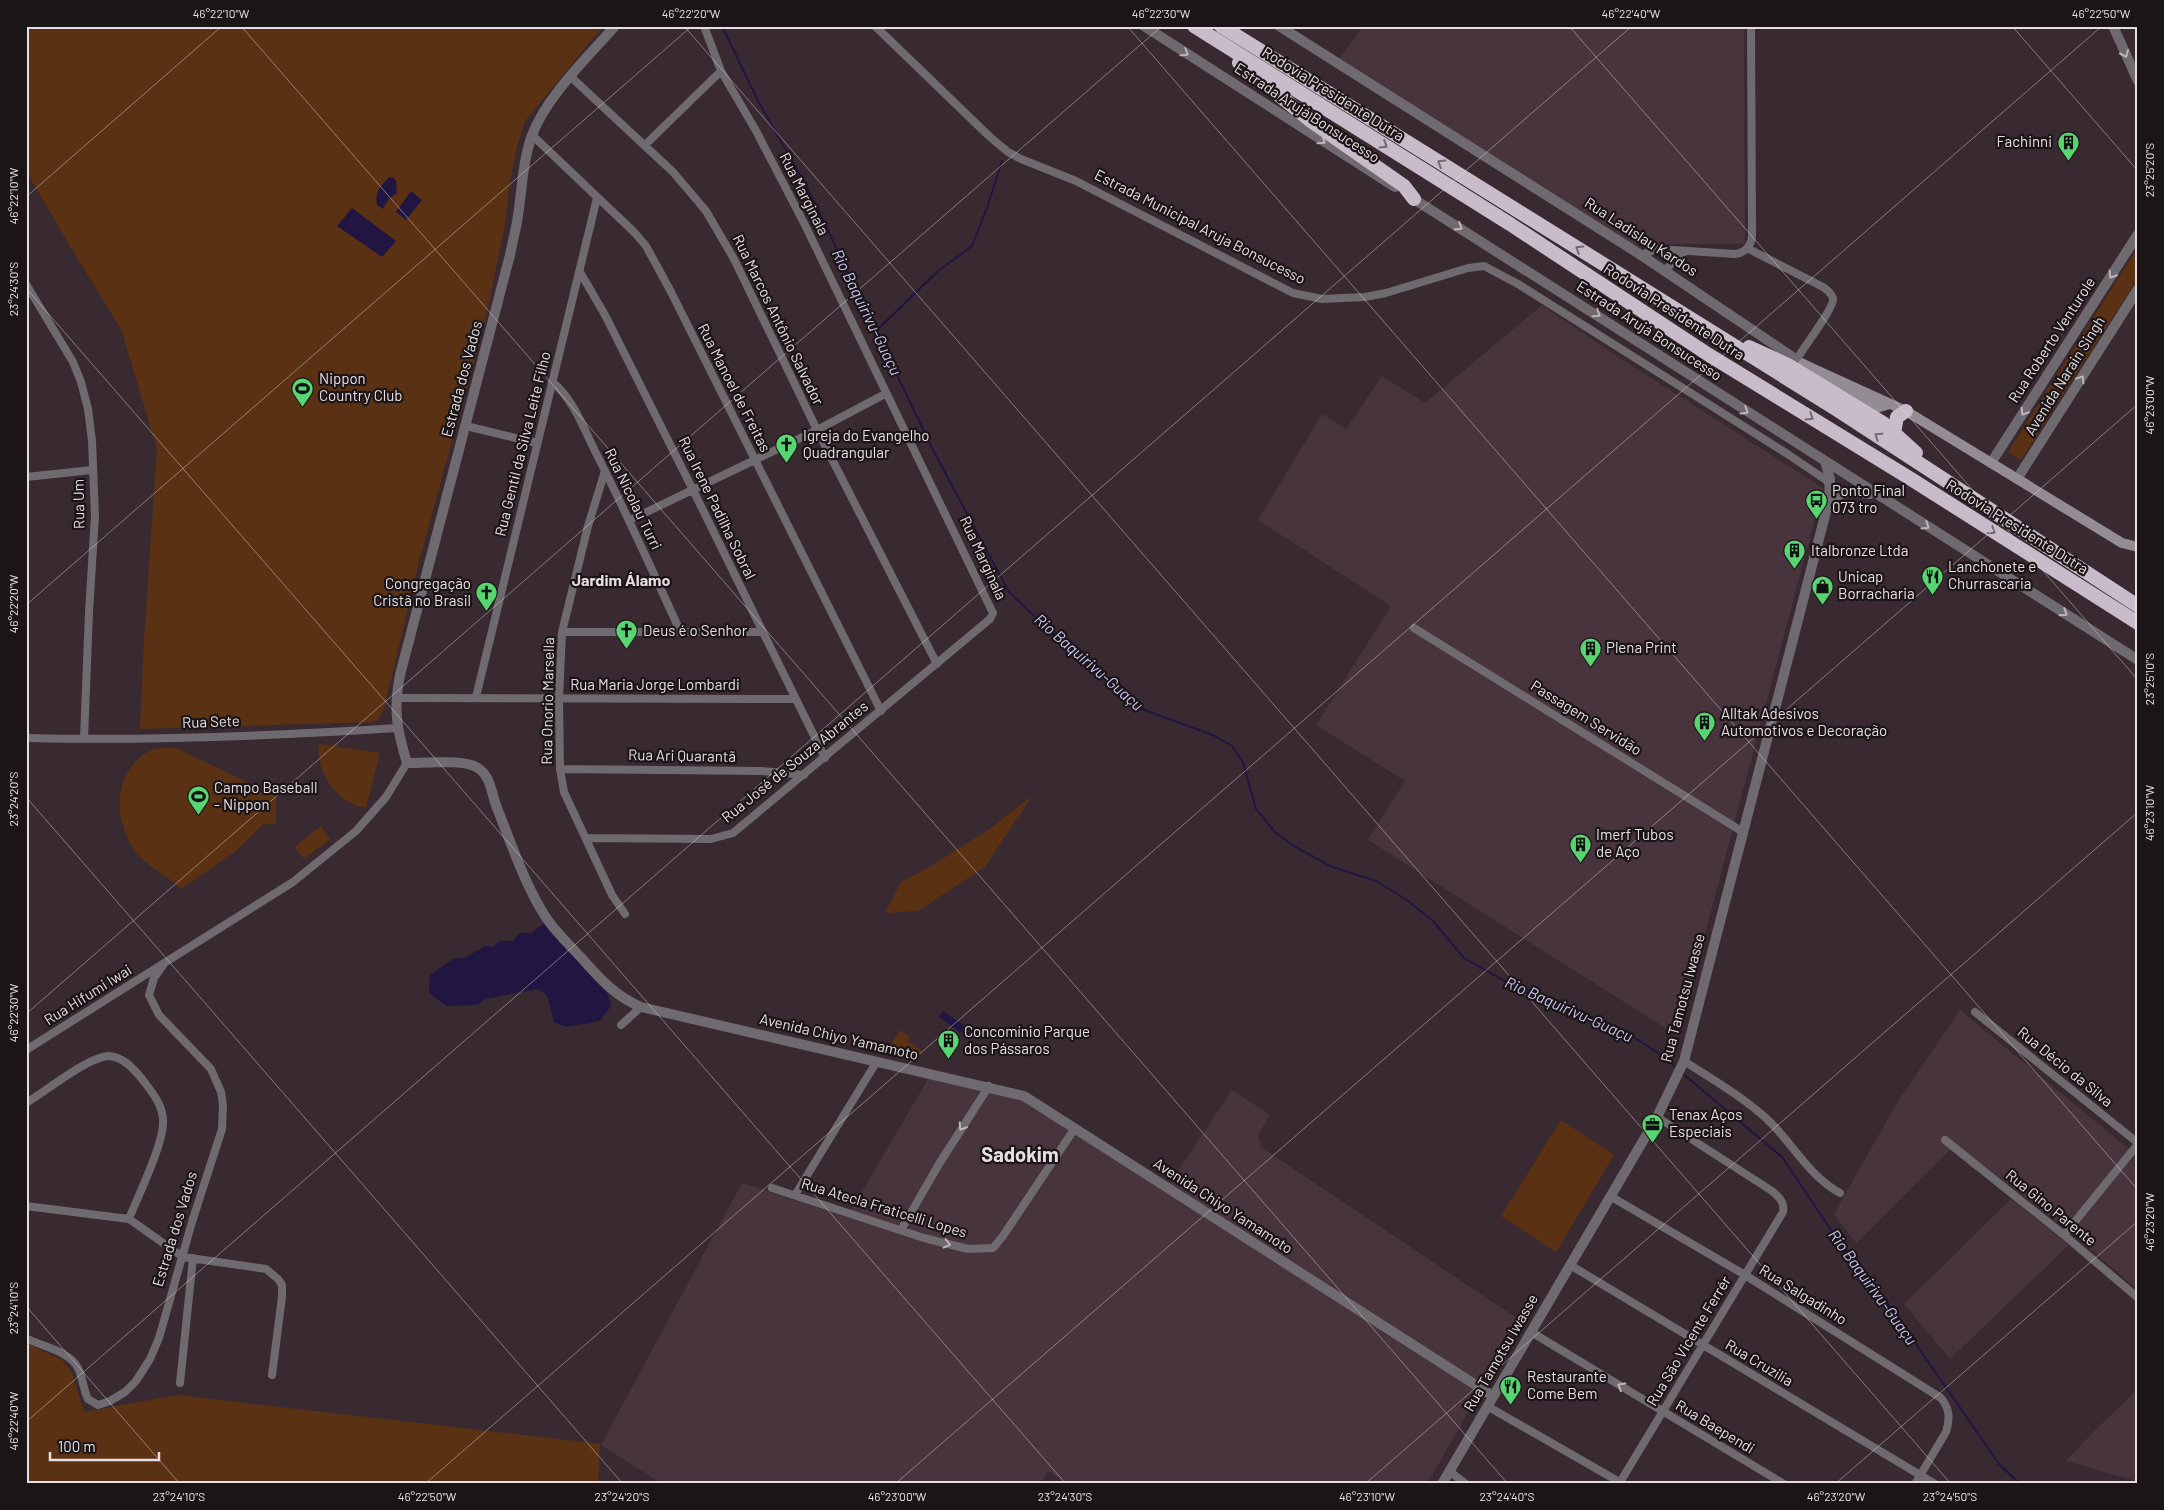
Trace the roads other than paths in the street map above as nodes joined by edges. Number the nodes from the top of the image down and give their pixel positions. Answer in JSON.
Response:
{"nodes":[{"id":1,"x":615,"y":26,"type":"edge"},
{"id":2,"x":704,"y":26,"type":"edge"},
{"id":3,"x":875,"y":26,"type":"edge"},
{"id":4,"x":1144,"y":26,"type":"edge"},
{"id":5,"x":1194,"y":26,"type":"edge"},
{"id":6,"x":1222,"y":26,"type":"edge"},
{"id":7,"x":1236,"y":26,"type":"edge"},
{"id":8,"x":1279,"y":26,"type":"edge"},
{"id":9,"x":1751,"y":26,"type":"edge"},
{"id":10,"x":2113,"y":26,"type":"edge"},
{"id":11,"x":1213,"y":38,"type":"junction"},
{"id":12,"x":1270,"y":57,"type":"junction"},
{"id":13,"x":721,"y":71,"type":"junction"},
{"id":14,"x":572,"y":77,"type":"junction"},
{"id":15,"x":2138,"y":81,"type":"edge"},
{"id":16,"x":532,"y":135,"type":"junction"},
{"id":17,"x":645,"y":145,"type":"junction"},
{"id":18,"x":597,"y":198,"type":"junction"},
{"id":19,"x":1414,"y":199,"type":"junction"},
{"id":20,"x":2138,"y":234,"type":"edge"},
{"id":21,"x":1747,"y":248,"type":"junction"},
{"id":22,"x":1684,"y":252,"type":"junction"},
{"id":23,"x":1641,"y":255,"type":"junction"},
{"id":24,"x":1665,"y":270,"type":"junction"},
{"id":25,"x":580,"y":272,"type":"junction"},
{"id":26,"x":26,"y":284,"type":"edge"},
{"id":27,"x":2138,"y":289,"type":"edge"},
{"id":28,"x":1710,"y":330,"type":"junction"},
{"id":29,"x":1771,"y":356,"type":"junction"},
{"id":30,"x":1800,"y":361,"type":"junction"},
{"id":31,"x":552,"y":382,"type":"junction"},
{"id":32,"x":885,"y":394,"type":"junction"},
{"id":33,"x":1906,"y":411,"type":"junction"},
{"id":34,"x":466,"y":426,"type":"junction"},
{"id":35,"x":817,"y":430,"type":"junction"},
{"id":36,"x":1894,"y":433,"type":"junction"},
{"id":37,"x":537,"y":443,"type":"junction"},
{"id":38,"x":755,"y":460,"type":"junction"},
{"id":39,"x":1825,"y":461,"type":"junction"},
{"id":40,"x":1991,"y":463,"type":"junction"},
{"id":41,"x":92,"y":470,"type":"junction"},
{"id":42,"x":605,"y":471,"type":"junction"},
{"id":43,"x":26,"y":477,"type":"edge"},
{"id":44,"x":2017,"y":479,"type":"junction"},
{"id":45,"x":1948,"y":481,"type":"junction"},
{"id":46,"x":1830,"y":486,"type":"junction"},
{"id":47,"x":693,"y":490,"type":"junction"},
{"id":48,"x":1874,"y":494,"type":"junction"},
{"id":49,"x":1829,"y":500,"type":"junction"},
{"id":50,"x":630,"y":520,"type":"junction"},
{"id":51,"x":2138,"y":547,"type":"edge"},
{"id":52,"x":2138,"y":606,"type":"edge"},
{"id":53,"x":990,"y":619,"type":"joint"},
{"id":54,"x":2138,"y":623,"type":"edge"},
{"id":55,"x":1414,"y":628,"type":"dead end"},
{"id":56,"x":562,"y":632,"type":"junction"},
{"id":57,"x":762,"y":632,"type":"junction"},
{"id":58,"x":681,"y":633,"type":"junction"},
{"id":59,"x":2138,"y":660,"type":"edge"},
{"id":60,"x":937,"y":664,"type":"junction"},
{"id":61,"x":476,"y":697,"type":"junction"},
{"id":62,"x":396,"y":698,"type":"junction"},
{"id":63,"x":559,"y":698,"type":"junction"},
{"id":64,"x":795,"y":699,"type":"junction"},
{"id":65,"x":881,"y":711,"type":"junction"},
{"id":66,"x":397,"y":728,"type":"junction"},
{"id":67,"x":26,"y":738,"type":"edge"},
{"id":68,"x":84,"y":739,"type":"junction"},
{"id":69,"x":825,"y":758,"type":"junction"},
{"id":70,"x":407,"y":763,"type":"junction"},
{"id":71,"x":560,"y":768,"type":"junction"},
{"id":72,"x":804,"y":775,"type":"junction"},
{"id":73,"x":1743,"y":832,"type":"junction"},
{"id":74,"x":586,"y":838,"type":"junction"},
{"id":75,"x":625,"y":914,"type":"dead end"},
{"id":76,"x":164,"y":964,"type":"junction"},
{"id":77,"x":641,"y":1007,"type":"junction"},
{"id":78,"x":1975,"y":1012,"type":"dead end"},
{"id":79,"x":621,"y":1025,"type":"dead end"},
{"id":80,"x":26,"y":1050,"type":"edge"},
{"id":81,"x":877,"y":1061,"type":"junction"},
{"id":82,"x":1683,"y":1062,"type":"junction"},
{"id":83,"x":989,"y":1086,"type":"junction"},
{"id":84,"x":26,"y":1103,"type":"edge"},
{"id":85,"x":1657,"y":1117,"type":"junction"},
{"id":86,"x":1075,"y":1128,"type":"junction"},
{"id":87,"x":1945,"y":1140,"type":"dead end"},
{"id":88,"x":2138,"y":1143,"type":"edge"},
{"id":89,"x":772,"y":1188,"type":"dead end"},
{"id":90,"x":1840,"y":1193,"type":"dead end"},
{"id":91,"x":795,"y":1195,"type":"junction"},
{"id":92,"x":1610,"y":1196,"type":"junction"},
{"id":93,"x":26,"y":1206,"type":"edge"},
{"id":94,"x":129,"y":1219,"type":"junction"},
{"id":95,"x":901,"y":1230,"type":"junction"},
{"id":96,"x":2064,"y":1235,"type":"junction"},
{"id":97,"x":184,"y":1257,"type":"junction"},
{"id":98,"x":193,"y":1258,"type":"junction"},
{"id":99,"x":1570,"y":1265,"type":"junction"},
{"id":100,"x":1745,"y":1275,"type":"junction"},
{"id":101,"x":2138,"y":1298,"type":"edge"},
{"id":102,"x":1531,"y":1332,"type":"junction"},
{"id":103,"x":30,"y":1340,"type":"dead end"},
{"id":104,"x":1702,"y":1345,"type":"junction"},
{"id":105,"x":272,"y":1375,"type":"dead end"},
{"id":106,"x":180,"y":1383,"type":"dead end"},
{"id":107,"x":1493,"y":1396,"type":"junction"},
{"id":108,"x":1487,"y":1406,"type":"junction"},
{"id":109,"x":1663,"y":1412,"type":"junction"},
{"id":110,"x":1449,"y":1471,"type":"junction"},
{"id":111,"x":1920,"y":1475,"type":"junction"},
{"id":112,"x":1620,"y":1483,"type":"edge"},
{"id":113,"x":1442,"y":1484,"type":"edge"},
{"id":114,"x":1466,"y":1484,"type":"edge"},
{"id":115,"x":1784,"y":1484,"type":"edge"},
{"id":116,"x":1915,"y":1484,"type":"edge"},
{"id":117,"x":1935,"y":1484,"type":"edge"}],
"edges":[{"from":1,"to":14,"type":"street","name":"Estrada dos Vados"},
{"from":2,"to":13,"type":"street","name":"Rua Marginala"},
{"from":3,"to":46,"type":"street","name":"Estrada Municipal Aruja Bonsucesso"},
{"from":4,"to":19,"type":"street","name":"Estrada Arujá Bonsucesso","one_way":true},
{"from":5,"to":11,"type":"highway","name":"Rodovia Presidente Dutra"},
{"from":6,"to":12,"type":"highway","name":"Rodovia Presidente Dutra"},
{"from":7,"to":12,"type":"highway"},
{"from":8,"to":23,"type":"street","name":"Rua Ladislau Kardos"},
{"from":9,"to":21,"type":"street"},
{"from":10,"to":15,"type":"street","one_way":true},
{"from":11,"to":19,"type":"highway"},
{"from":11,"to":54,"type":"highway","name":"Rodovia Presidente Dutra","one_way":true},
{"from":28,"to":12,"type":"highway","name":"Rodovia Presidente Dutra","one_way":true},
{"from":13,"to":17,"type":"street"},
{"from":13,"to":32,"type":"street","name":"Rua Marginala"},
{"from":14,"to":16,"type":"street","name":"Estrada dos Vados"},
{"from":14,"to":17,"type":"street","name":"Rua Marcos Antônio Salvador"},
{"from":16,"to":18,"type":"street","name":"Rua Manoel de Freitas"},
{"from":16,"to":34,"type":"street","name":"Estrada dos Vados"},
{"from":17,"to":35,"type":"street","name":"Rua Marcos Antônio Salvador"},
{"from":18,"to":25,"type":"street","name":"Rua Gentil da Silva Leite Filho"},
{"from":18,"to":38,"type":"street","name":"Rua Manoel de Freitas"},
{"from":19,"to":39,"type":"street","name":"Estrada Arujá Bonsucesso","one_way":true},
{"from":20,"to":40,"type":"street","name":"Rua Roberto Venturole","one_way":true},
{"from":21,"to":22,"type":"street"},
{"from":21,"to":30,"type":"street"},
{"from":22,"to":23,"type":"street"},
{"from":22,"to":24,"type":"street"},
{"from":23,"to":24,"type":"street","name":"Rua Ladislau Kardos"},
{"from":24,"to":30,"type":"street","name":"Rua Ladislau Kardos"},
{"from":25,"to":31,"type":"street","name":"Rua Gentil da Silva Leite Filho"},
{"from":25,"to":47,"type":"street","name":"Rua Irene Padilha Sobral"},
{"from":26,"to":41,"type":"street","name":"Rua Um"},
{"from":44,"to":27,"type":"street","name":"Avenida Narain Singh","one_way":true},
{"from":28,"to":29,"type":"highway"},
{"from":45,"to":28,"type":"highway","name":"Rodovia Presidente Dutra","one_way":true},
{"from":29,"to":30,"type":"highway"},
{"from":29,"to":36,"type":"highway"},
{"from":30,"to":33,"type":"main road"},
{"from":31,"to":37,"type":"street","name":"Rua Gentil da Silva Leite Filho"},
{"from":31,"to":42,"type":"street","name":"Rua Nicolau Turri"},
{"from":32,"to":35,"type":"street"},
{"from":32,"to":53,"type":"street","name":"Rua Marginala"},
{"from":33,"to":36,"type":"highway"},
{"from":33,"to":40,"type":"main road"},
{"from":34,"to":37,"type":"street"},
{"from":34,"to":62,"type":"street","name":"Estrada dos Vados"},
{"from":35,"to":38,"type":"street"},
{"from":35,"to":60,"type":"street","name":"Rua Marcos Antônio Salvador"},
{"from":36,"to":45,"type":"highway"},
{"from":37,"to":61,"type":"street","name":"Rua Gentil da Silva Leite Filho"},
{"from":38,"to":47,"type":"street"},
{"from":38,"to":65,"type":"street","name":"Rua Manoel de Freitas"},
{"from":39,"to":46,"type":"street","name":"Rua Tamotsu Iwasse"},
{"from":39,"to":48,"type":"street","name":"Estrada Arujá Bonsucesso"},
{"from":40,"to":44,"type":"main road"},
{"from":41,"to":43,"type":"street"},
{"from":41,"to":68,"type":"street","name":"Rua Um"},
{"from":42,"to":50,"type":"street","name":"Rua Nicolau Turri"},
{"from":42,"to":56,"type":"street","name":"Rua Onorio Marsella"},
{"from":44,"to":51,"type":"main road"},
{"from":45,"to":52,"type":"highway","name":"Rodovia Presidente Dutra"},
{"from":46,"to":49,"type":"street","name":"Rua Tamotsu Iwasse"},
{"from":47,"to":50,"type":"street"},
{"from":47,"to":57,"type":"street","name":"Rua Irene Padilha Sobral"},
{"from":48,"to":49,"type":"street"},
{"from":48,"to":59,"type":"street","name":"Estrada Arujá Bonsucesso","one_way":true},
{"from":49,"to":73,"type":"street","name":"Rua Tamotsu Iwasse"},
{"from":50,"to":58,"type":"street","name":"Rua Nicolau Turri"},
{"from":53,"to":60,"type":"street","name":"Rua José de Souza Abrantes"},
{"from":55,"to":73,"type":"street","name":"Passagem Servidão"},
{"from":56,"to":58,"type":"street"},
{"from":56,"to":63,"type":"street","name":"Rua Onorio Marsella"},
{"from":57,"to":58,"type":"street"},
{"from":57,"to":64,"type":"street","name":"Rua Irene Padilha Sobral"},
{"from":60,"to":65,"type":"street","name":"Rua José de Souza Abrantes"},
{"from":61,"to":62,"type":"street","name":"Rua Maria Jorge Lombardi"},
{"from":61,"to":63,"type":"street","name":"Rua Maria Jorge Lombardi"},
{"from":62,"to":66,"type":"street","name":"Estrada dos Vados"},
{"from":63,"to":64,"type":"street","name":"Rua Maria Jorge Lombardi"},
{"from":63,"to":71,"type":"street","name":"Rua Onorio Marsella"},
{"from":64,"to":69,"type":"street","name":"Rua Irene Padilha Sobral"},
{"from":65,"to":69,"type":"street","name":"Rua José de Souza Abrantes"},
{"from":66,"to":68,"type":"street","name":"Rua Sete"},
{"from":66,"to":70,"type":"street","name":"Estrada dos Vados"},
{"from":67,"to":68,"type":"street","name":"Rua Sete"},
{"from":69,"to":72,"type":"street","name":"Rua José de Souza Abrantes"},
{"from":70,"to":76,"type":"street","name":"Rua Hifumi Iwai"},
{"from":70,"to":77,"type":"street","name":"Avenida Chiyo Yamamoto"},
{"from":71,"to":72,"type":"street","name":"Rua Ari Quarantã"},
{"from":71,"to":74,"type":"street","name":"Rua Onorio Marsella"},
{"from":72,"to":74,"type":"street","name":"Rua José de Souza Abrantes"},
{"from":73,"to":82,"type":"street","name":"Rua Tamotsu Iwasse"},
{"from":74,"to":75,"type":"street","name":"Rua Onorio Marsella"},
{"from":76,"to":80,"type":"street","name":"Rua Hifumi Iwai"},
{"from":76,"to":97,"type":"street","name":"Estrada dos Vados"},
{"from":77,"to":79,"type":"street"},
{"from":77,"to":81,"type":"street","name":"Avenida Chiyo Yamamoto"},
{"from":78,"to":88,"type":"street","name":"Rua Décio da Silva"},
{"from":81,"to":83,"type":"street","name":"Avenida Chiyo Yamamoto"},
{"from":81,"to":91,"type":"street"},
{"from":82,"to":85,"type":"street","name":"Rua Tamotsu Iwasse"},
{"from":82,"to":90,"type":"street"},
{"from":83,"to":86,"type":"street","name":"Avenida Chiyo Yamamoto"},
{"from":83,"to":95,"type":"street","one_way":true},
{"from":84,"to":94,"type":"street"},
{"from":85,"to":92,"type":"street","name":"Rua Tamotsu Iwasse"},
{"from":85,"to":100,"type":"street","name":"Rua São Vicente Ferrér"},
{"from":95,"to":86,"type":"street","name":"Rua Atecla Fraticelli Lopes","one_way":true},
{"from":86,"to":107,"type":"street","name":"Avenida Chiyo Yamamoto"},
{"from":87,"to":96,"type":"street","name":"Rua Gino Parente"},
{"from":88,"to":96,"type":"street"},
{"from":89,"to":91,"type":"street","name":"Rua Atecla Fraticelli Lopes"},
{"from":91,"to":95,"type":"street","name":"Rua Atecla Fraticelli Lopes"},
{"from":92,"to":99,"type":"street","name":"Rua Tamotsu Iwasse"},
{"from":92,"to":100,"type":"street","name":"Rua Salgadinho"},
{"from":93,"to":94,"type":"street"},
{"from":94,"to":97,"type":"street"},
{"from":96,"to":101,"type":"street","name":"Rua Gino Parente"},
{"from":97,"to":98,"type":"street"},
{"from":97,"to":103,"type":"street","name":"Estrada dos Vados"},
{"from":98,"to":105,"type":"street"},
{"from":98,"to":106,"type":"street"},
{"from":99,"to":102,"type":"street","name":"Rua Tamotsu Iwasse"},
{"from":99,"to":104,"type":"street","name":"Rua Cruzilia"},
{"from":100,"to":104,"type":"street","name":"Rua São Vicente Ferrér"},
{"from":100,"to":111,"type":"street","name":"Rua Salgadinho"},
{"from":102,"to":107,"type":"street","name":"Rua Tamotsu Iwasse"},
{"from":109,"to":102,"type":"street","name":"Rua Baependi","one_way":true},
{"from":104,"to":109,"type":"street","name":"Rua São Vicente Ferrér"},
{"from":104,"to":111,"type":"street","name":"Rua Cruzilia"},
{"from":107,"to":108,"type":"street","name":"Rua Tamotsu Iwasse"},
{"from":108,"to":110,"type":"street","name":"Rua Tamotsu Iwasse"},
{"from":108,"to":112,"type":"street"},
{"from":109,"to":112,"type":"street","name":"Rua São Vicente Ferrér"},
{"from":109,"to":115,"type":"street","name":"Rua Baependi"},
{"from":110,"to":113,"type":"street","name":"Rua Tamotsu Iwasse"},
{"from":110,"to":114,"type":"street"},
{"from":111,"to":116,"type":"street","name":"Rua Salgadinho"},
{"from":111,"to":117,"type":"street","name":"Rua Cruzilia"}]}
